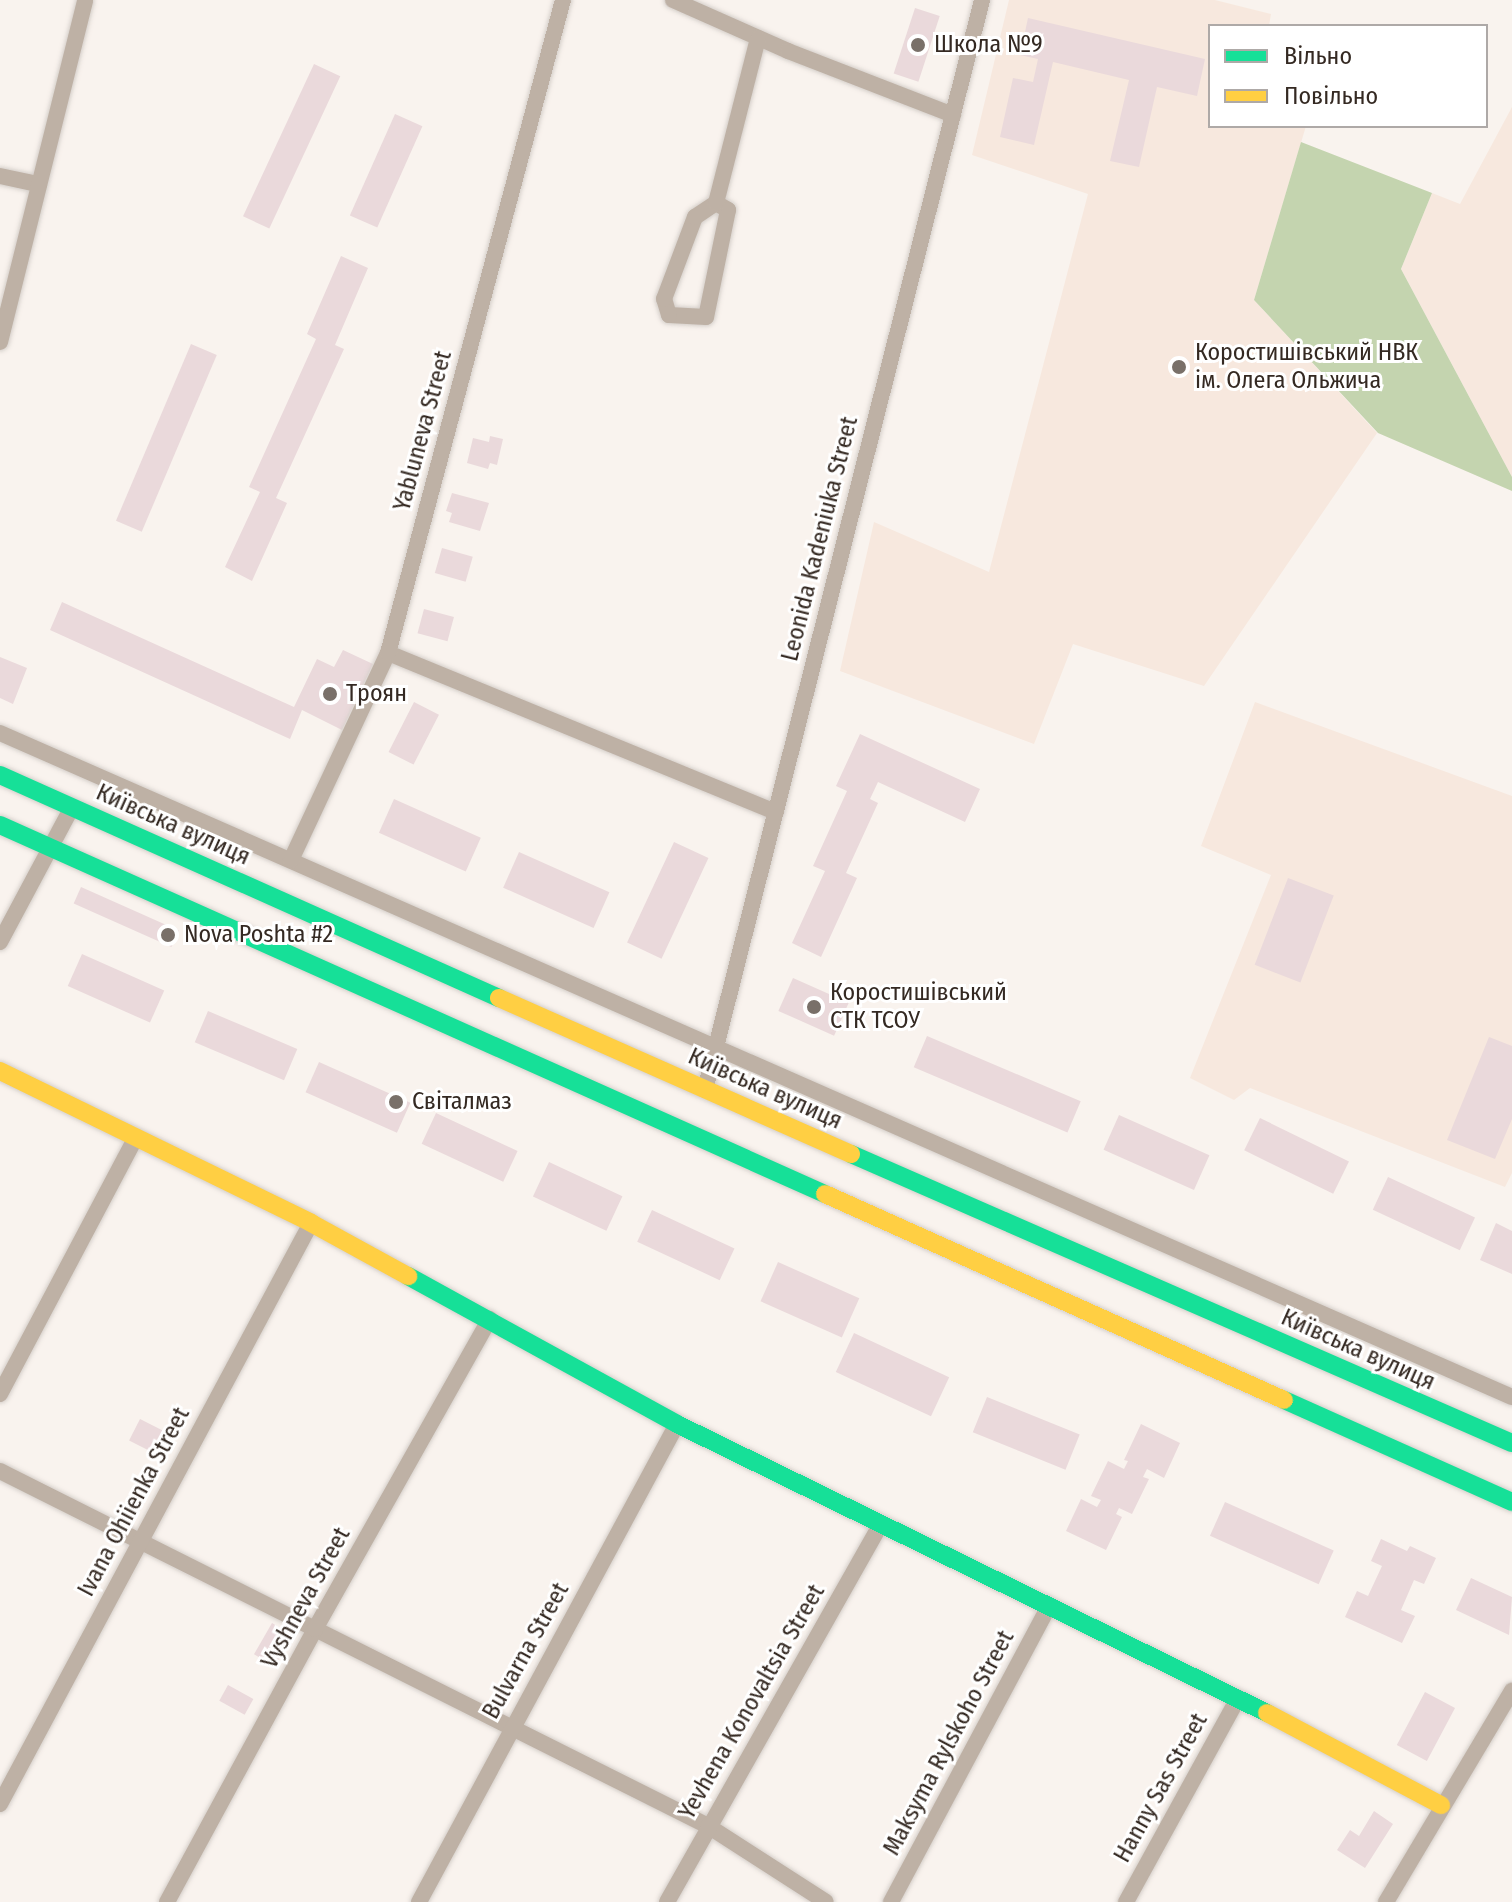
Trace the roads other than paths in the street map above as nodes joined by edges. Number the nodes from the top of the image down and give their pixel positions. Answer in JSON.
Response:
{"nodes":[{"id":1,"x":85,"y":0,"type":"edge"},
{"id":2,"x":563,"y":0,"type":"edge"},
{"id":3,"x":673,"y":0,"type":"edge"},
{"id":4,"x":982,"y":0,"type":"edge"},
{"id":5,"x":758,"y":38,"type":"junction"},
{"id":6,"x":953,"y":115,"type":"junction"},
{"id":7,"x":0,"y":176,"type":"edge"},
{"id":8,"x":39,"y":184,"type":"junction"},
{"id":9,"x":716,"y":203,"type":"junction"},
{"id":10,"x":0,"y":342,"type":"edge"},
{"id":11,"x":388,"y":653,"type":"junction"},
{"id":12,"x":0,"y":733,"type":"edge"},
{"id":13,"x":0,"y":775,"type":"edge"},
{"id":14,"x":72,"y":807,"type":"junction"},
{"id":15,"x":776,"y":812,"type":"junction"},
{"id":16,"x":0,"y":825,"type":"edge"},
{"id":17,"x":49,"y":847,"type":"junction"},
{"id":18,"x":291,"y":860,"type":"junction"},
{"id":19,"x":0,"y":942,"type":"edge"},
{"id":20,"x":716,"y":1047,"type":"junction"},
{"id":21,"x":0,"y":1071,"type":"edge"},
{"id":22,"x":705,"y":1090,"type":"junction"},
{"id":23,"x":135,"y":1139,"type":"junction"},
{"id":24,"x":311,"y":1223,"type":"junction"},
{"id":25,"x":490,"y":1319,"type":"junction"},
{"id":26,"x":0,"y":1394,"type":"edge"},
{"id":27,"x":1512,"y":1397,"type":"edge"},
{"id":28,"x":677,"y":1424,"type":"junction"},
{"id":29,"x":1512,"y":1443,"type":"edge"},
{"id":30,"x":0,"y":1471,"type":"edge"},
{"id":31,"x":1512,"y":1502,"type":"edge"},
{"id":32,"x":880,"y":1526,"type":"junction"},
{"id":33,"x":139,"y":1542,"type":"junction"},
{"id":34,"x":1049,"y":1606,"type":"junction"},
{"id":35,"x":315,"y":1629,"type":"junction"},
{"id":36,"x":1512,"y":1691,"type":"edge"},
{"id":37,"x":1238,"y":1698,"type":"junction"},
{"id":38,"x":511,"y":1728,"type":"junction"},
{"id":39,"x":0,"y":1804,"type":"edge"},
{"id":40,"x":1441,"y":1805,"type":"junction"},
{"id":41,"x":708,"y":1826,"type":"junction"},
{"id":42,"x":167,"y":1902,"type":"edge"},
{"id":43,"x":419,"y":1902,"type":"edge"},
{"id":44,"x":667,"y":1902,"type":"edge"},
{"id":45,"x":826,"y":1902,"type":"edge"},
{"id":46,"x":891,"y":1902,"type":"edge"},
{"id":47,"x":1126,"y":1902,"type":"edge"},
{"id":48,"x":1386,"y":1902,"type":"edge"}],
"edges":[{"from":1,"to":8,"type":"street"},
{"from":2,"to":11,"type":"street","name":"Yabluneva Street"},
{"from":3,"to":5,"type":"street"},
{"from":4,"to":6,"type":"street","name":"Leonida Kadeniuka Street"},
{"from":5,"to":6,"type":"street"},
{"from":5,"to":9,"type":"street"},
{"from":6,"to":15,"type":"street","name":"Leonida Kadeniuka Street"},
{"from":7,"to":8,"type":"street"},
{"from":8,"to":10,"type":"street"},
{"from":9,"to":9,"type":"street"},
{"from":11,"to":15,"type":"street"},
{"from":11,"to":18,"type":"street","name":"Yabluneva Street"},
{"from":12,"to":18,"type":"street"},
{"from":13,"to":14,"type":"street","name":"Київська вулиця"},
{"from":14,"to":17,"type":"street"},
{"from":14,"to":22,"type":"street","name":"Київська вулиця"},
{"from":15,"to":20,"type":"street","name":"Leonida Kadeniuka Street"},
{"from":16,"to":17,"type":"street"},
{"from":17,"to":19,"type":"street"},
{"from":17,"to":31,"type":"street"},
{"from":18,"to":20,"type":"street"},
{"from":20,"to":22,"type":"street","name":"Leonida Kadeniuka Street"},
{"from":20,"to":27,"type":"street"},
{"from":21,"to":23,"type":"street"},
{"from":22,"to":29,"type":"street","name":"Київська вулиця"},
{"from":23,"to":24,"type":"street"},
{"from":23,"to":26,"type":"street"},
{"from":24,"to":25,"type":"street"},
{"from":24,"to":33,"type":"street","name":"Ivana Ohiienka Street"},
{"from":25,"to":28,"type":"street"},
{"from":25,"to":35,"type":"street","name":"Vyshneva Street"},
{"from":28,"to":32,"type":"street"},
{"from":28,"to":38,"type":"street","name":"Bulvarna Street"},
{"from":30,"to":33,"type":"street"},
{"from":32,"to":34,"type":"street"},
{"from":32,"to":41,"type":"street","name":"Yevhena Konovaltsia Street"},
{"from":33,"to":35,"type":"street"},
{"from":33,"to":39,"type":"street","name":"Ivana Ohiienka Street"},
{"from":34,"to":37,"type":"street"},
{"from":34,"to":46,"type":"street","name":"Maksyma Rylskoho Street"},
{"from":35,"to":38,"type":"street"},
{"from":35,"to":42,"type":"street","name":"Vyshneva Street"},
{"from":36,"to":40,"type":"street"},
{"from":37,"to":40,"type":"street"},
{"from":37,"to":47,"type":"street","name":"Hanny Sas Street"},
{"from":38,"to":41,"type":"street"},
{"from":38,"to":43,"type":"street","name":"Bulvarna Street"},
{"from":40,"to":48,"type":"street"},
{"from":41,"to":44,"type":"street","name":"Yevhena Konovaltsia Street"},
{"from":41,"to":45,"type":"street"}]}
